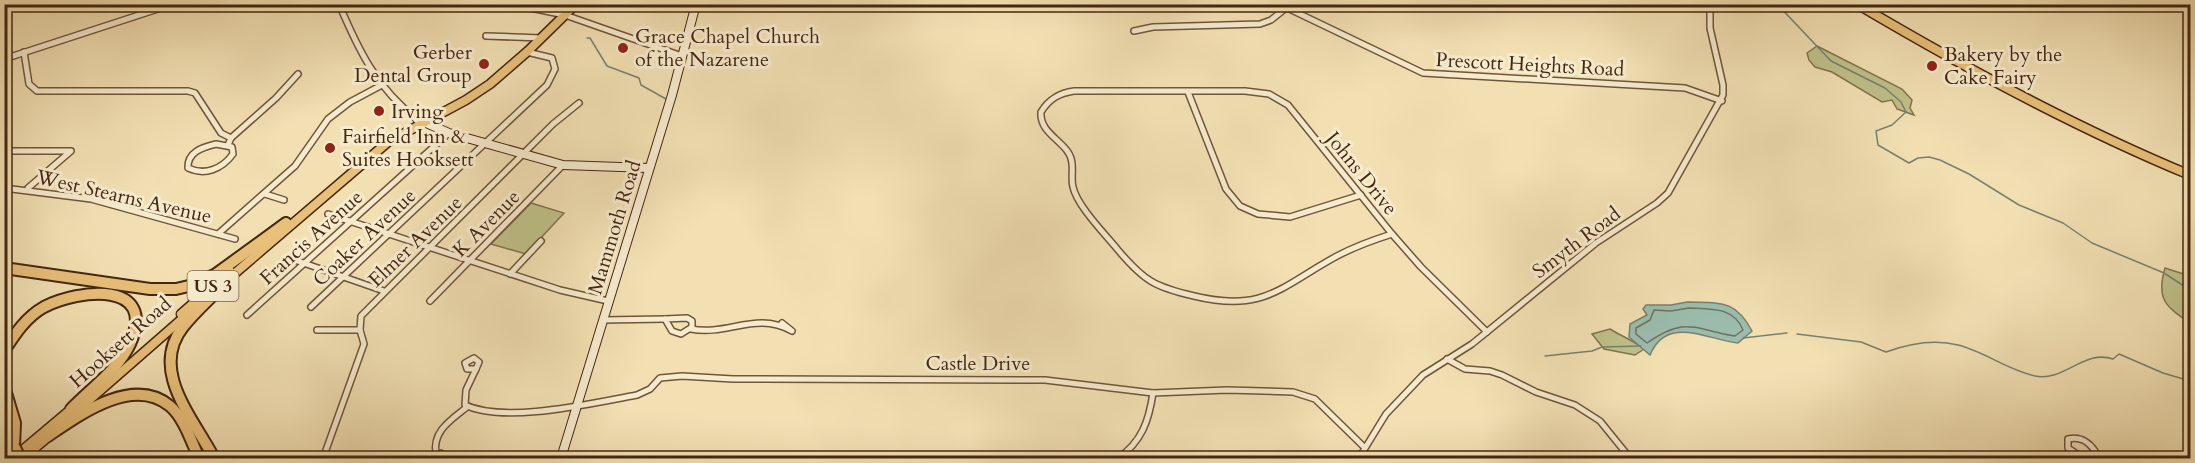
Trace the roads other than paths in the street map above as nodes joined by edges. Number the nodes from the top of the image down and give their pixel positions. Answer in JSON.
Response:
{"nodes":[{"id":1,"x":173,"y":4,"type":"edge"},
{"id":2,"x":339,"y":4,"type":"edge"},
{"id":3,"x":510,"y":4,"type":"edge"},
{"id":4,"x":576,"y":4,"type":"edge"},
{"id":5,"x":696,"y":4,"type":"edge"},
{"id":6,"x":1279,"y":4,"type":"edge"},
{"id":7,"x":1710,"y":4,"type":"edge"},
{"id":8,"x":1857,"y":4,"type":"edge"},
{"id":9,"x":1286,"y":8,"type":"junction"},
{"id":10,"x":565,"y":15,"type":"junction"},
{"id":11,"x":1134,"y":31,"type":"dead end"},
{"id":12,"x":486,"y":36,"type":"dead end"},
{"id":13,"x":541,"y":38,"type":"junction"},
{"id":14,"x":24,"y":52,"type":"junction"},
{"id":15,"x":527,"y":52,"type":"junction"},
{"id":16,"x":682,"y":56,"type":"junction"},
{"id":17,"x":4,"y":59,"type":"edge"},
{"id":18,"x":298,"y":74,"type":"dead end"},
{"id":19,"x":380,"y":86,"type":"junction"},
{"id":20,"x":1188,"y":92,"type":"junction"},
{"id":21,"x":1722,"y":101,"type":"junction"},
{"id":22,"x":579,"y":103,"type":"dead end"},
{"id":23,"x":419,"y":120,"type":"junction"},
{"id":24,"x":449,"y":133,"type":"junction"},
{"id":25,"x":231,"y":138,"type":"junction"},
{"id":26,"x":485,"y":143,"type":"junction"},
{"id":27,"x":228,"y":145,"type":"junction"},
{"id":28,"x":4,"y":151,"type":"edge"},
{"id":29,"x":68,"y":154,"type":"joint"},
{"id":30,"x":524,"y":155,"type":"junction"},
{"id":31,"x":563,"y":165,"type":"junction"},
{"id":32,"x":649,"y":168,"type":"junction"},
{"id":33,"x":2190,"y":175,"type":"edge"},
{"id":34,"x":4,"y":188,"type":"edge"},
{"id":35,"x":28,"y":188,"type":"junction"},
{"id":36,"x":265,"y":194,"type":"junction"},
{"id":37,"x":1361,"y":195,"type":"junction"},
{"id":38,"x":284,"y":200,"type":"dead end"},
{"id":39,"x":328,"y":214,"type":"dead end"},
{"id":40,"x":351,"y":222,"type":"junction"},
{"id":41,"x":286,"y":223,"type":"junction"},
{"id":42,"x":218,"y":234,"type":"junction"},
{"id":43,"x":1392,"y":234,"type":"junction"},
{"id":44,"x":389,"y":235,"type":"junction"},
{"id":45,"x":236,"y":239,"type":"dead end"},
{"id":46,"x":541,"y":241,"type":"dead end"},
{"id":47,"x":429,"y":248,"type":"junction"},
{"id":48,"x":292,"y":259,"type":"dead end"},
{"id":49,"x":470,"y":261,"type":"junction"},
{"id":50,"x":305,"y":263,"type":"junction"},
{"id":51,"x":4,"y":268,"type":"edge"},
{"id":52,"x":510,"y":274,"type":"junction"},
{"id":53,"x":231,"y":276,"type":"junction"},
{"id":54,"x":344,"y":277,"type":"junction"},
{"id":55,"x":384,"y":291,"type":"junction"},
{"id":56,"x":430,"y":301,"type":"dead end"},
{"id":57,"x":608,"y":302,"type":"junction"},
{"id":58,"x":311,"y":307,"type":"dead end"},
{"id":59,"x":247,"y":315,"type":"dead end"},
{"id":60,"x":665,"y":319,"type":"junction"},
{"id":61,"x":603,"y":320,"type":"junction"},
{"id":62,"x":782,"y":323,"type":"dead end"},
{"id":63,"x":691,"y":329,"type":"junction"},
{"id":64,"x":316,"y":330,"type":"dead end"},
{"id":65,"x":360,"y":330,"type":"junction"},
{"id":66,"x":1487,"y":332,"type":"junction"},
{"id":67,"x":4,"y":351,"type":"edge"},
{"id":68,"x":1447,"y":359,"type":"junction"},
{"id":69,"x":476,"y":369,"type":"dead end"},
{"id":70,"x":4,"y":386,"type":"edge"},
{"id":71,"x":1153,"y":393,"type":"junction"},
{"id":72,"x":577,"y":404,"type":"junction"},
{"id":73,"x":467,"y":408,"type":"junction"},
{"id":74,"x":71,"y":409,"type":"junction"},
{"id":75,"x":4,"y":422,"type":"edge"},
{"id":76,"x":48,"y":436,"type":"junction"},
{"id":77,"x":1364,"y":447,"type":"junction"},
{"id":78,"x":326,"y":450,"type":"dead end"},
{"id":79,"x":14,"y":452,"type":"edge"},
{"id":80,"x":433,"y":456,"type":"edge"},
{"id":81,"x":2095,"y":458,"type":"edge"},
{"id":82,"x":21,"y":459,"type":"edge"},
{"id":83,"x":199,"y":459,"type":"edge"},
{"id":84,"x":214,"y":459,"type":"edge"},
{"id":85,"x":445,"y":459,"type":"edge"},
{"id":86,"x":561,"y":459,"type":"edge"},
{"id":87,"x":779,"y":459,"type":"edge"},
{"id":88,"x":1015,"y":459,"type":"edge"},
{"id":89,"x":1118,"y":459,"type":"edge"},
{"id":90,"x":1359,"y":459,"type":"edge"},
{"id":91,"x":1630,"y":459,"type":"edge"},
{"id":92,"x":2083,"y":459,"type":"edge"}],
"edges":[{"from":1,"to":14,"type":"street"},
{"from":2,"to":19,"type":"street"},
{"from":3,"to":10,"type":"street"},
{"from":4,"to":10,"type":"main road","name":"Hooksett Road","number":"US 3"},
{"from":5,"to":16,"type":"main road","name":"Mammoth Road"},
{"from":6,"to":9,"type":"street","name":"Prescott Heights Road"},
{"from":7,"to":21,"type":"street"},
{"from":8,"to":33,"type":"main road"},
{"from":9,"to":11,"type":"street"},
{"from":9,"to":21,"type":"street","name":"Prescott Heights Road"},
{"from":10,"to":13,"type":"main road","name":"Hooksett Road","number":"US 3"},
{"from":10,"to":16,"type":"street"},
{"from":12,"to":13,"type":"street"},
{"from":13,"to":15,"type":"main road","name":"Hooksett Road","number":"US 3"},
{"from":14,"to":17,"type":"street"},
{"from":14,"to":25,"type":"street"},
{"from":15,"to":23,"type":"main road","name":"Hooksett Road","number":"US 3"},
{"from":15,"to":26,"type":"street","name":"Coaker Avenue"},
{"from":16,"to":32,"type":"main road","name":"Mammoth Road"},
{"from":18,"to":25,"type":"street"},
{"from":19,"to":23,"type":"street"},
{"from":19,"to":36,"type":"street"},
{"from":20,"to":37,"type":"street","name":"Johns Drive"},
{"from":20,"to":37,"type":"street"},
{"from":20,"to":43,"type":"street","name":"Johns Drive"},
{"from":21,"to":66,"type":"street","name":"Smyth Road"},
{"from":22,"to":30,"type":"street","name":"Elmer Avenue"},
{"from":23,"to":24,"type":"main road"},
{"from":23,"to":41,"type":"main road","name":"Hooksett Road","number":"US 3"},
{"from":23,"to":53,"type":"main road","name":"Hooksett Road","number":"US 3"},
{"from":24,"to":26,"type":"main road"},
{"from":24,"to":40,"type":"street","name":"Francis Avenue"},
{"from":25,"to":27,"type":"street"},
{"from":26,"to":30,"type":"main road"},
{"from":26,"to":44,"type":"street","name":"Coaker Avenue"},
{"from":27,"to":27,"type":"street"},
{"from":28,"to":29,"type":"street"},
{"from":29,"to":35,"type":"street"},
{"from":30,"to":31,"type":"main road"},
{"from":30,"to":47,"type":"street","name":"Elmer Avenue"},
{"from":31,"to":32,"type":"main road"},
{"from":31,"to":49,"type":"street","name":"K Avenue"},
{"from":32,"to":57,"type":"main road","name":"Mammoth Road"},
{"from":34,"to":35,"type":"street","name":"West Stearns Avenue"},
{"from":35,"to":42,"type":"street","name":"West Stearns Avenue"},
{"from":36,"to":38,"type":"street"},
{"from":36,"to":42,"type":"street"},
{"from":37,"to":43,"type":"street","name":"Johns Drive"},
{"from":39,"to":40,"type":"street"},
{"from":40,"to":44,"type":"street"},
{"from":40,"to":50,"type":"street","name":"Francis Avenue"},
{"from":41,"to":51,"type":"highway"},
{"from":41,"to":74,"type":"main road","name":"Hooksett Road","number":"US 3"},
{"from":42,"to":45,"type":"street","name":"West Stearns Avenue"},
{"from":43,"to":66,"type":"street","name":"Johns Drive"},
{"from":44,"to":47,"type":"street"},
{"from":44,"to":54,"type":"street","name":"Coaker Avenue"},
{"from":46,"to":52,"type":"street"},
{"from":47,"to":49,"type":"street"},
{"from":47,"to":55,"type":"street","name":"Elmer Avenue"},
{"from":48,"to":50,"type":"street"},
{"from":49,"to":52,"type":"street"},
{"from":49,"to":56,"type":"street","name":"K Avenue"},
{"from":50,"to":54,"type":"street"},
{"from":50,"to":59,"type":"street","name":"Francis Avenue"},
{"from":52,"to":57,"type":"street"},
{"from":53,"to":76,"type":"main road","name":"Hooksett Road","number":"US 3"},
{"from":53,"to":84,"type":"highway"},
{"from":54,"to":55,"type":"street"},
{"from":54,"to":58,"type":"street","name":"Coaker Avenue"},
{"from":55,"to":65,"type":"street","name":"Elmer Avenue"},
{"from":57,"to":61,"type":"main road","name":"Mammoth Road"},
{"from":60,"to":61,"type":"street"},
{"from":60,"to":63,"type":"street"},
{"from":60,"to":63,"type":"street"},
{"from":61,"to":72,"type":"main road","name":"Mammoth Road"},
{"from":62,"to":63,"type":"street"},
{"from":64,"to":65,"type":"street"},
{"from":65,"to":78,"type":"street"},
{"from":66,"to":68,"type":"street","name":"Smyth Road"},
{"from":67,"to":74,"type":"highway"},
{"from":68,"to":77,"type":"street","name":"Smyth Road"},
{"from":68,"to":91,"type":"street"},
{"from":69,"to":73,"type":"street"},
{"from":70,"to":79,"type":"highway"},
{"from":71,"to":72,"type":"street","name":"Castle Drive"},
{"from":71,"to":77,"type":"street","name":"Castle Drive"},
{"from":71,"to":89,"type":"street"},
{"from":72,"to":73,"type":"street","name":"Castle Drive"},
{"from":72,"to":86,"type":"main road","name":"Mammoth Road"},
{"from":73,"to":80,"type":"street"},
{"from":74,"to":79,"type":"main road","name":"Hooksett Road","number":"US 3"},
{"from":75,"to":79,"type":"highway"},
{"from":76,"to":82,"type":"main road","name":"Hooksett Road","number":"US 3"},
{"from":76,"to":83,"type":"highway"},
{"from":77,"to":90,"type":"street","name":"Smyth Road"},
{"from":79,"to":82,"type":"highway","bridge":true},
{"from":80,"to":85,"type":"street"},
{"from":81,"to":92,"type":"street"},
{"from":87,"to":88,"type":"street"}]}
